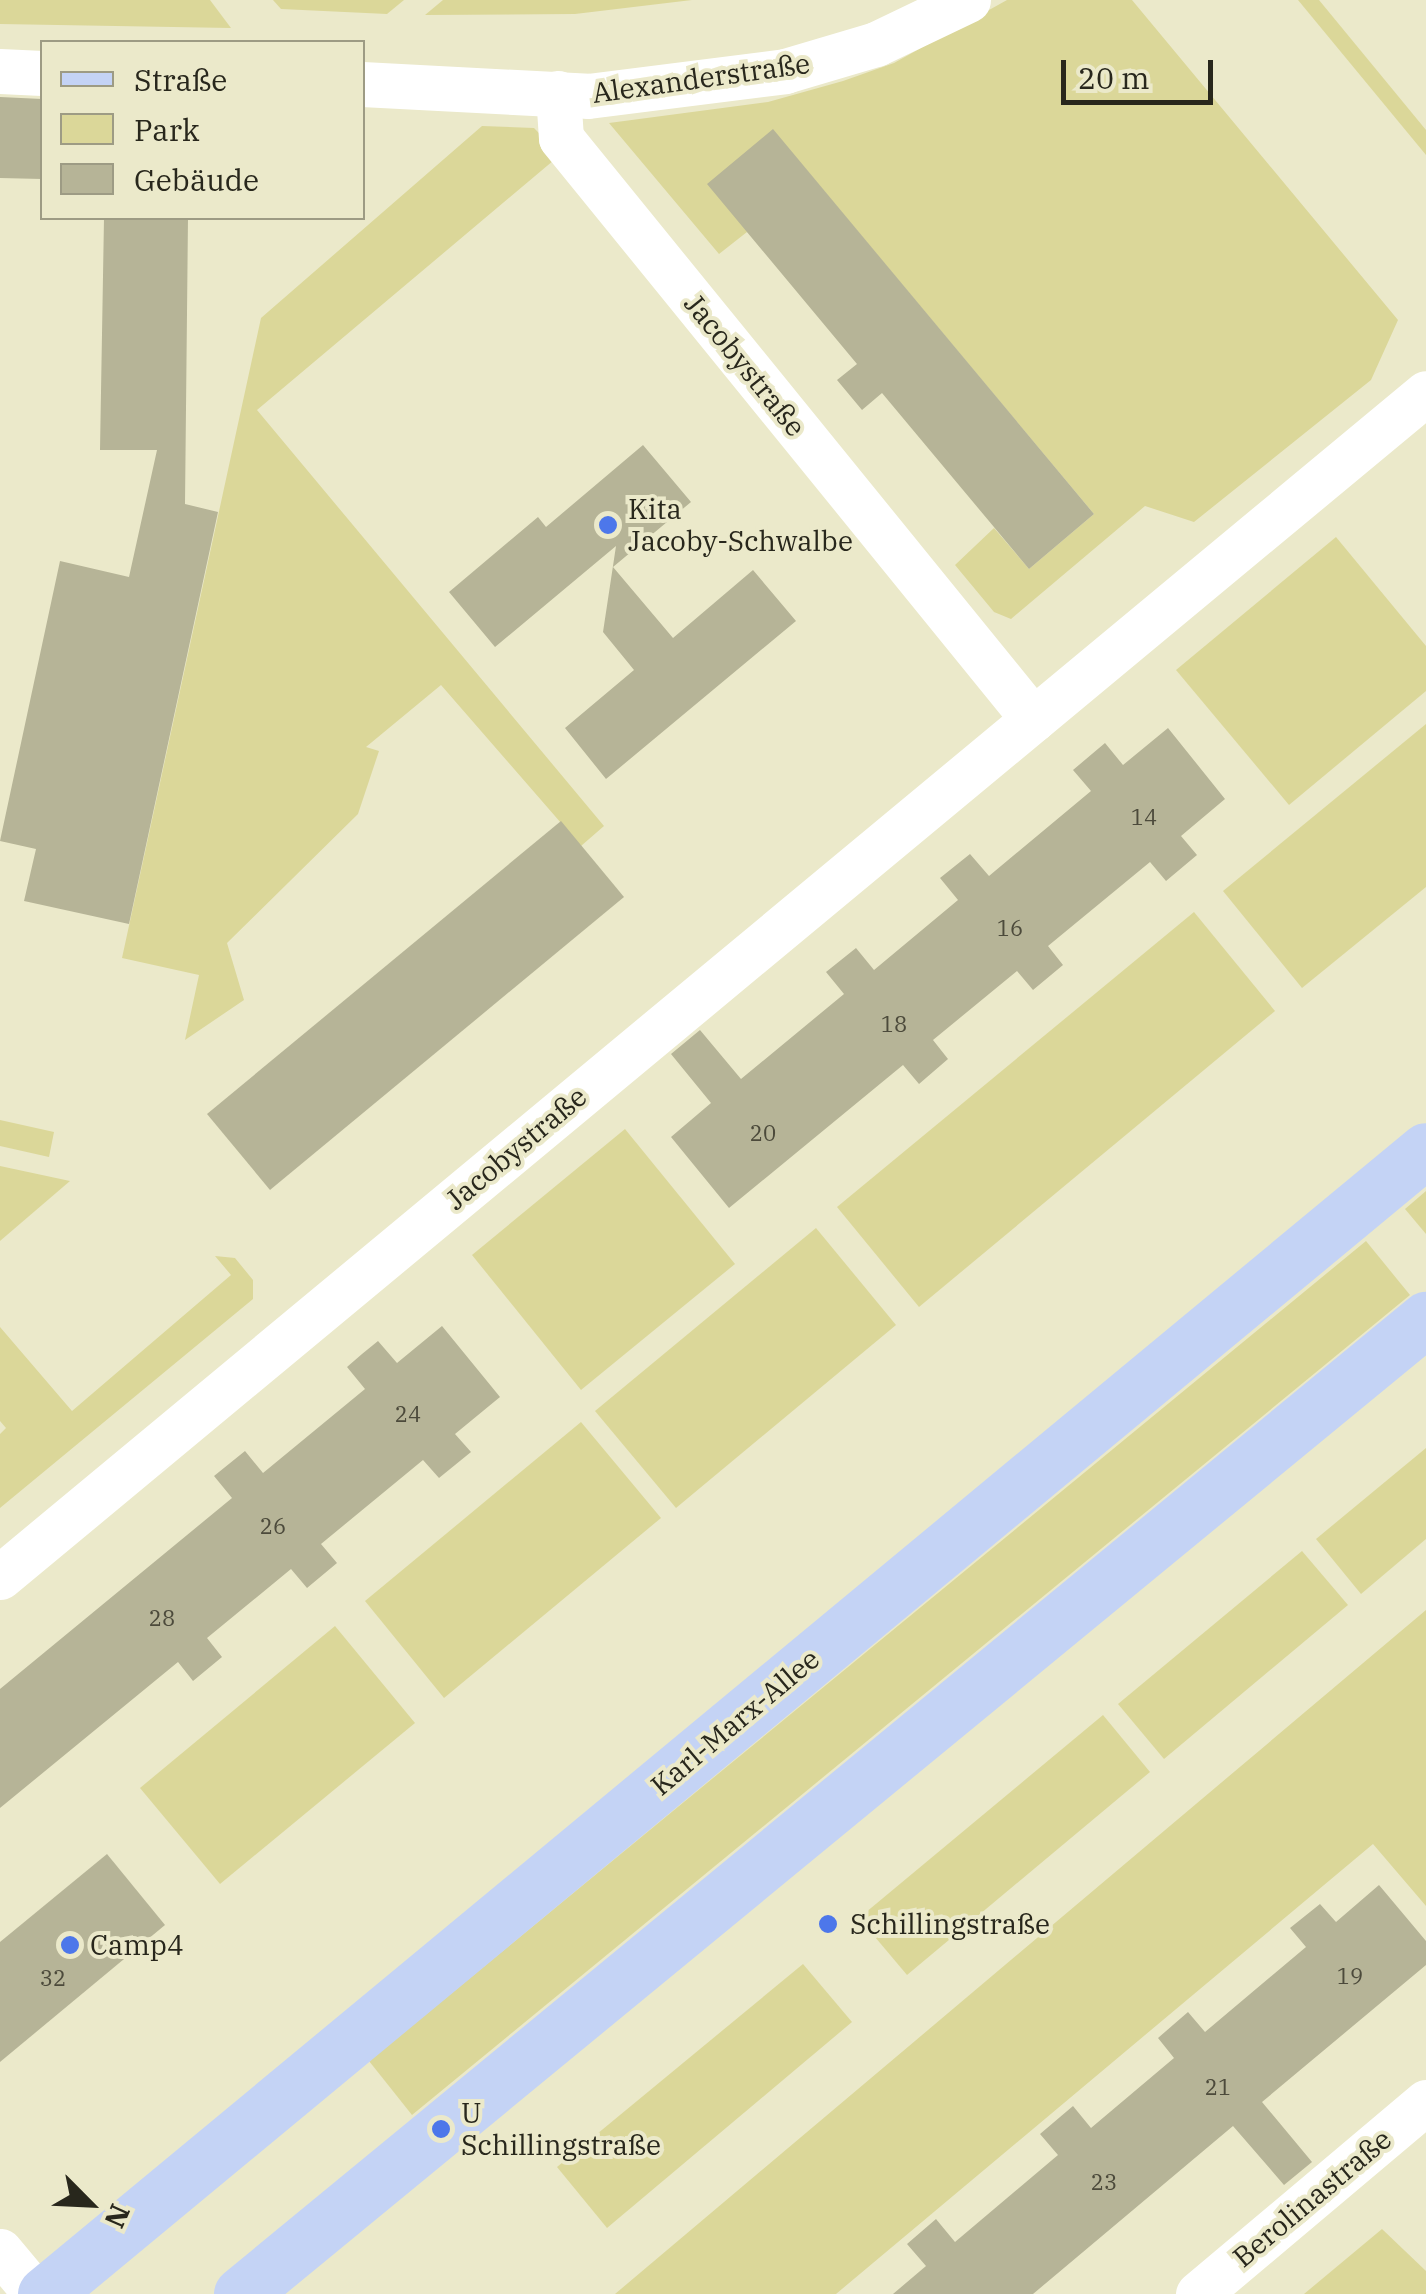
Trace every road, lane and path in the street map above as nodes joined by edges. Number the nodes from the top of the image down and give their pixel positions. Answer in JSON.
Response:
{"nodes":[{"id":1,"x":968,"y":0,"type":"edge"},
{"id":2,"x":0,"y":71,"type":"edge"},
{"id":3,"x":40,"y":72,"type":"edge"},
{"id":4,"x":365,"y":84,"type":"edge"},
{"id":5,"x":558,"y":93,"type":"junction"},
{"id":6,"x":1426,"y":393,"type":"edge"},
{"id":7,"x":1033,"y":719,"type":"junction"},
{"id":8,"x":1426,"y":1150,"type":"edge"},
{"id":9,"x":1426,"y":1318,"type":"edge"},
{"id":10,"x":0,"y":1577,"type":"edge"},
{"id":11,"x":1426,"y":2102,"type":"edge"},
{"id":12,"x":0,"y":2251,"type":"edge"},
{"id":13,"x":36,"y":2294,"type":"edge"},
{"id":14,"x":45,"y":2294,"type":"edge"},
{"id":15,"x":241,"y":2294,"type":"edge"},
{"id":16,"x":1198,"y":2294,"type":"edge"}],
"edges":[{"from":1,"to":5,"type":"street","name":"Alexanderstraße"},
{"from":2,"to":3,"type":"street"},
{"from":4,"to":5,"type":"street","name":"Alexanderstraße"},
{"from":5,"to":7,"type":"street","name":"Jacobystraße"},
{"from":6,"to":7,"type":"street","name":"Jacobystraße"},
{"from":7,"to":10,"type":"street","name":"Jacobystraße"},
{"from":8,"to":14,"type":"main road","name":"Karl-Marx-Allee"},
{"from":9,"to":15,"type":"main road"},
{"from":11,"to":16,"type":"street","name":"Berolinastraße"},
{"from":12,"to":13,"type":"street"}]}
